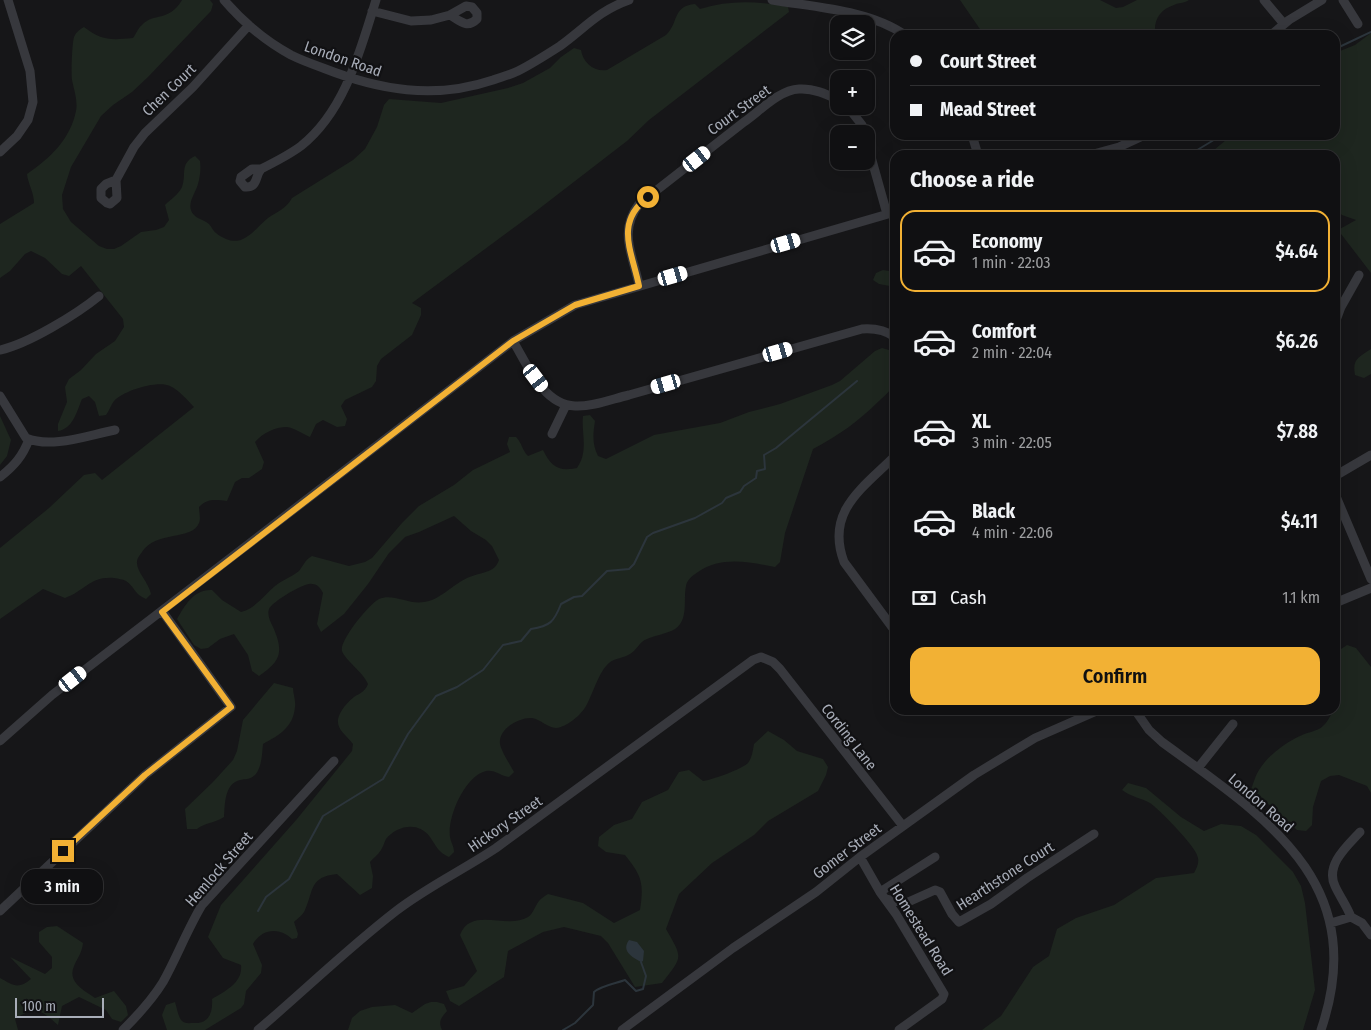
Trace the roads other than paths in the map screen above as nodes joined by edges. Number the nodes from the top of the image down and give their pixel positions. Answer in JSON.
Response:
{"nodes":[{"id":1,"x":8,"y":0,"type":"edge"},
{"id":2,"x":224,"y":0,"type":"edge"},
{"id":3,"x":376,"y":0,"type":"edge"},
{"id":4,"x":629,"y":0,"type":"edge"},
{"id":5,"x":772,"y":0,"type":"edge"},
{"id":6,"x":1264,"y":0,"type":"edge"},
{"id":7,"x":1322,"y":0,"type":"edge"},
{"id":8,"x":1343,"y":0,"type":"edge"},
{"id":9,"x":372,"y":11,"type":"junction"},
{"id":10,"x":450,"y":15,"type":"dead end"},
{"id":11,"x":1284,"y":24,"type":"junction"},
{"id":12,"x":1358,"y":24,"type":"dead end"},
{"id":13,"x":249,"y":25,"type":"junction"},
{"id":14,"x":898,"y":30,"type":"edge"},
{"id":15,"x":1277,"y":30,"type":"edge"},
{"id":16,"x":349,"y":78,"type":"junction"},
{"id":17,"x":830,"y":96,"type":"edge"},
{"id":18,"x":1134,"y":140,"type":"edge"},
{"id":19,"x":1108,"y":150,"type":"edge"},
{"id":20,"x":0,"y":152,"type":"edge"},
{"id":21,"x":875,"y":166,"type":"edge"},
{"id":22,"x":261,"y":169,"type":"dead end"},
{"id":23,"x":116,"y":180,"type":"dead end"},
{"id":24,"x":890,"y":210,"type":"edge"},
{"id":25,"x":890,"y":213,"type":"edge"},
{"id":26,"x":1359,"y":275,"type":"dead end"},
{"id":27,"x":639,"y":286,"type":"junction"},
{"id":28,"x":99,"y":296,"type":"dead end"},
{"id":29,"x":1340,"y":303,"type":"edge"},
{"id":30,"x":890,"y":334,"type":"edge"},
{"id":31,"x":513,"y":341,"type":"junction"},
{"id":32,"x":0,"y":350,"type":"edge"},
{"id":33,"x":0,"y":396,"type":"edge"},
{"id":34,"x":566,"y":405,"type":"junction"},
{"id":35,"x":115,"y":430,"type":"dead end"},
{"id":36,"x":552,"y":434,"type":"dead end"},
{"id":37,"x":29,"y":439,"type":"junction"},
{"id":38,"x":1371,"y":456,"type":"edge"},
{"id":39,"x":890,"y":461,"type":"edge"},
{"id":40,"x":1340,"y":473,"type":"edge"},
{"id":41,"x":0,"y":477,"type":"edge"},
{"id":42,"x":1340,"y":506,"type":"edge"},
{"id":43,"x":1371,"y":579,"type":"edge"},
{"id":44,"x":1371,"y":588,"type":"edge"},
{"id":45,"x":1340,"y":601,"type":"edge"},
{"id":46,"x":162,"y":612,"type":"junction"},
{"id":47,"x":890,"y":624,"type":"edge"},
{"id":48,"x":775,"y":664,"type":"joint"},
{"id":49,"x":1088,"y":715,"type":"edge"},
{"id":50,"x":1138,"y":715,"type":"edge"},
{"id":51,"x":1233,"y":724,"type":"dead end"},
{"id":52,"x":0,"y":741,"type":"edge"},
{"id":53,"x":334,"y":761,"type":"dead end"},
{"id":54,"x":1198,"y":768,"type":"junction"},
{"id":55,"x":902,"y":826,"type":"junction"},
{"id":56,"x":1360,"y":832,"type":"dead end"},
{"id":57,"x":1094,"y":834,"type":"dead end"},
{"id":58,"x":935,"y":856,"type":"dead end"},
{"id":59,"x":860,"y":857,"type":"junction"},
{"id":60,"x":883,"y":896,"type":"junction"},
{"id":61,"x":0,"y":911,"type":"edge"},
{"id":62,"x":1351,"y":917,"type":"junction"},
{"id":63,"x":1331,"y":923,"type":"junction"},
{"id":64,"x":1371,"y":935,"type":"edge"},
{"id":65,"x":123,"y":1030,"type":"edge"},
{"id":66,"x":258,"y":1030,"type":"edge"},
{"id":67,"x":622,"y":1030,"type":"edge"},
{"id":68,"x":899,"y":1030,"type":"edge"},
{"id":69,"x":1321,"y":1030,"type":"edge"}],
"edges":[{"from":1,"to":20,"type":"street"},
{"from":2,"to":13,"type":"street","name":"London Road"},
{"from":3,"to":9,"type":"street"},
{"from":4,"to":16,"type":"street","name":"London Road"},
{"from":5,"to":14,"type":"street"},
{"from":6,"to":11,"type":"street"},
{"from":7,"to":11,"type":"street"},
{"from":8,"to":12,"type":"street"},
{"from":9,"to":10,"type":"street"},
{"from":9,"to":16,"type":"street"},
{"from":11,"to":15,"type":"street"},
{"from":13,"to":16,"type":"street","name":"London Road"},
{"from":13,"to":23,"type":"street","name":"Chen Court"},
{"from":16,"to":22,"type":"street"},
{"from":17,"to":27,"type":"street","name":"Court Street"},
{"from":18,"to":19,"type":"street"},
{"from":21,"to":24,"type":"street"},
{"from":25,"to":27,"type":"street"},
{"from":26,"to":29,"type":"street"},
{"from":27,"to":31,"type":"street"},
{"from":28,"to":32,"type":"street"},
{"from":30,"to":34,"type":"street"},
{"from":31,"to":34,"type":"street"},
{"from":31,"to":46,"type":"street"},
{"from":33,"to":37,"type":"street"},
{"from":34,"to":36,"type":"street"},
{"from":35,"to":37,"type":"street"},
{"from":37,"to":41,"type":"street"},
{"from":38,"to":40,"type":"street"},
{"from":39,"to":47,"type":"street"},
{"from":42,"to":43,"type":"street"},
{"from":44,"to":45,"type":"street"},
{"from":46,"to":52,"type":"street"},
{"from":46,"to":61,"type":"street"},
{"from":48,"to":55,"type":"street","name":"Cording Lane"},
{"from":48,"to":66,"type":"street","name":"Hickory Street"},
{"from":49,"to":55,"type":"street","name":"Gomer Street"},
{"from":50,"to":54,"type":"street","name":"London Road"},
{"from":51,"to":54,"type":"street"},
{"from":53,"to":65,"type":"street","name":"Hemlock Street"},
{"from":54,"to":63,"type":"street","name":"London Road"},
{"from":55,"to":59,"type":"street","name":"Gomer Street"},
{"from":56,"to":62,"type":"street"},
{"from":57,"to":60,"type":"street","name":"Hearthstone Court"},
{"from":58,"to":60,"type":"street"},
{"from":59,"to":60,"type":"street","name":"Homestead Road"},
{"from":59,"to":67,"type":"street","name":"Gomer Street"},
{"from":60,"to":68,"type":"street","name":"Homestead Road"},
{"from":62,"to":63,"type":"street"},
{"from":62,"to":64,"type":"street"},
{"from":63,"to":69,"type":"street","name":"London Road"}]}
